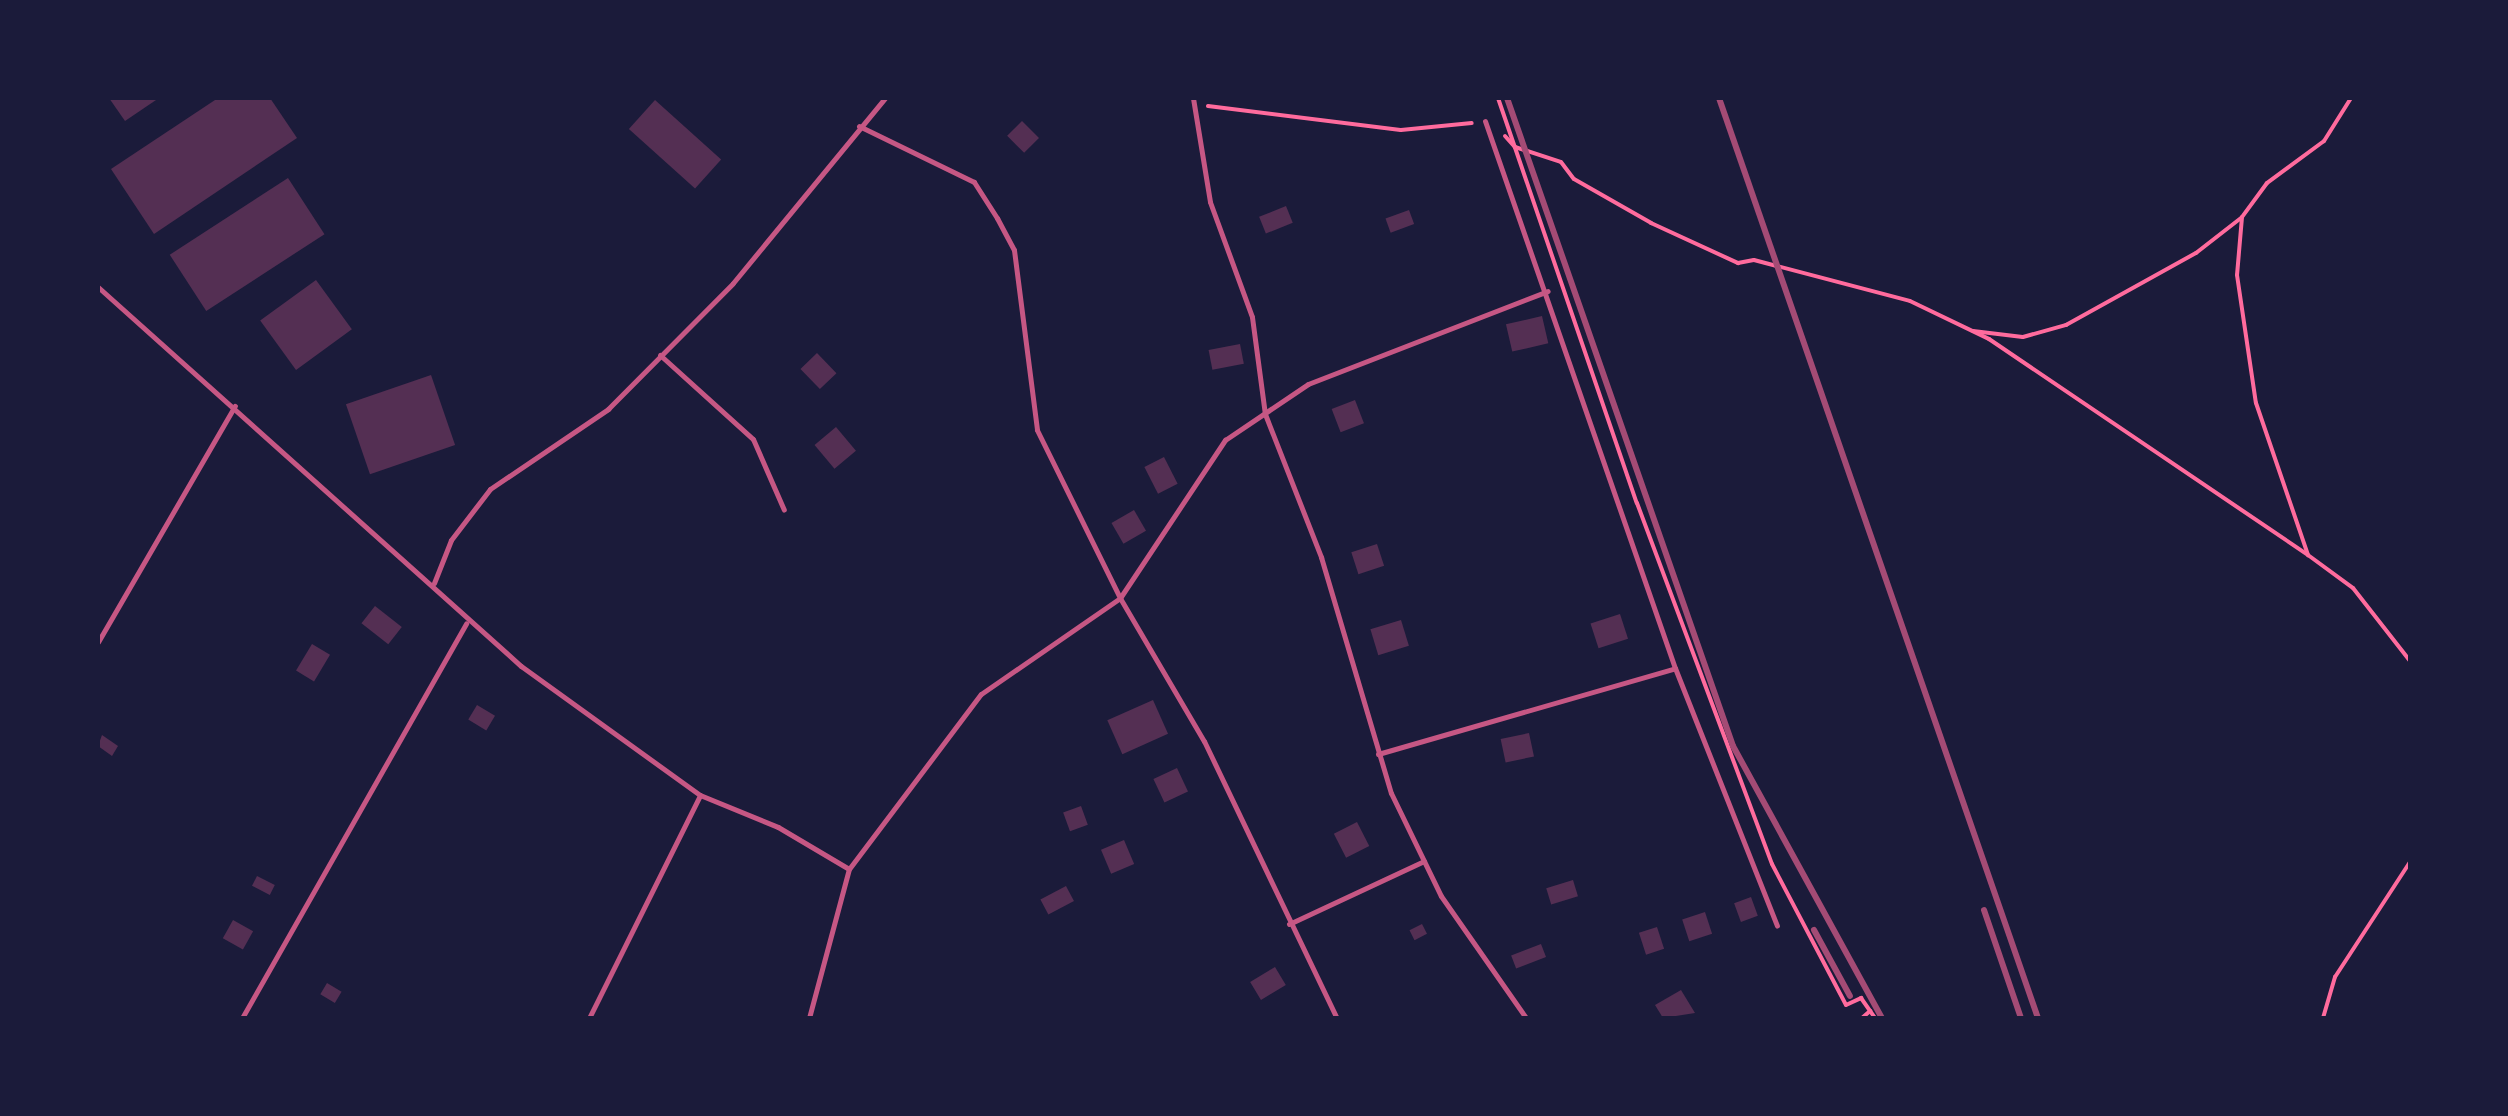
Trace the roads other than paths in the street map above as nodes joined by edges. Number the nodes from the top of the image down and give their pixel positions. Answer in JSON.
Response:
{"nodes":[{"id":1,"x":885,"y":98,"type":"edge"},
{"id":2,"x":1193,"y":98,"type":"edge"},
{"id":3,"x":1485,"y":121,"type":"road end"},
{"id":4,"x":859,"y":126,"type":"junction"},
{"id":5,"x":98,"y":288,"type":"edge"},
{"id":6,"x":1548,"y":291,"type":"junction"},
{"id":7,"x":660,"y":355,"type":"junction"},
{"id":8,"x":235,"y":406,"type":"junction"},
{"id":9,"x":1265,"y":414,"type":"junction"},
{"id":10,"x":784,"y":510,"type":"dead end"},
{"id":11,"x":434,"y":582,"type":"junction"},
{"id":12,"x":1120,"y":598,"type":"junction"},
{"id":13,"x":466,"y":623,"type":"junction"},
{"id":14,"x":98,"y":642,"type":"edge"},
{"id":15,"x":1675,"y":668,"type":"junction"},
{"id":16,"x":1378,"y":754,"type":"junction"},
{"id":17,"x":700,"y":795,"type":"junction"},
{"id":18,"x":1424,"y":861,"type":"junction"},
{"id":19,"x":849,"y":869,"type":"junction"},
{"id":20,"x":1289,"y":924,"type":"junction"},
{"id":21,"x":1777,"y":925,"type":"dead end"},
{"id":22,"x":242,"y":1018,"type":"edge"},
{"id":23,"x":589,"y":1018,"type":"edge"},
{"id":24,"x":809,"y":1018,"type":"edge"},
{"id":25,"x":1338,"y":1018,"type":"edge"},
{"id":26,"x":1526,"y":1018,"type":"edge"}],
"edges":[{"from":1,"to":4,"type":"lane"},
{"from":2,"to":9,"type":"lane"},
{"from":3,"to":6,"type":"lane"},
{"from":4,"to":7,"type":"lane"},
{"from":4,"to":12,"type":"lane"},
{"from":5,"to":8,"type":"lane"},
{"from":6,"to":9,"type":"lane"},
{"from":6,"to":15,"type":"lane"},
{"from":7,"to":10,"type":"lane"},
{"from":7,"to":11,"type":"lane"},
{"from":8,"to":11,"type":"lane"},
{"from":8,"to":14,"type":"lane"},
{"from":9,"to":12,"type":"lane"},
{"from":9,"to":16,"type":"lane"},
{"from":11,"to":13,"type":"lane"},
{"from":12,"to":19,"type":"lane"},
{"from":12,"to":20,"type":"lane"},
{"from":13,"to":17,"type":"lane"},
{"from":13,"to":22,"type":"lane"},
{"from":15,"to":16,"type":"lane"},
{"from":15,"to":21,"type":"lane"},
{"from":16,"to":18,"type":"lane"},
{"from":17,"to":19,"type":"lane"},
{"from":17,"to":23,"type":"lane"},
{"from":18,"to":20,"type":"lane"},
{"from":18,"to":26,"type":"lane"},
{"from":19,"to":24,"type":"lane"},
{"from":20,"to":25,"type":"lane"}]}
